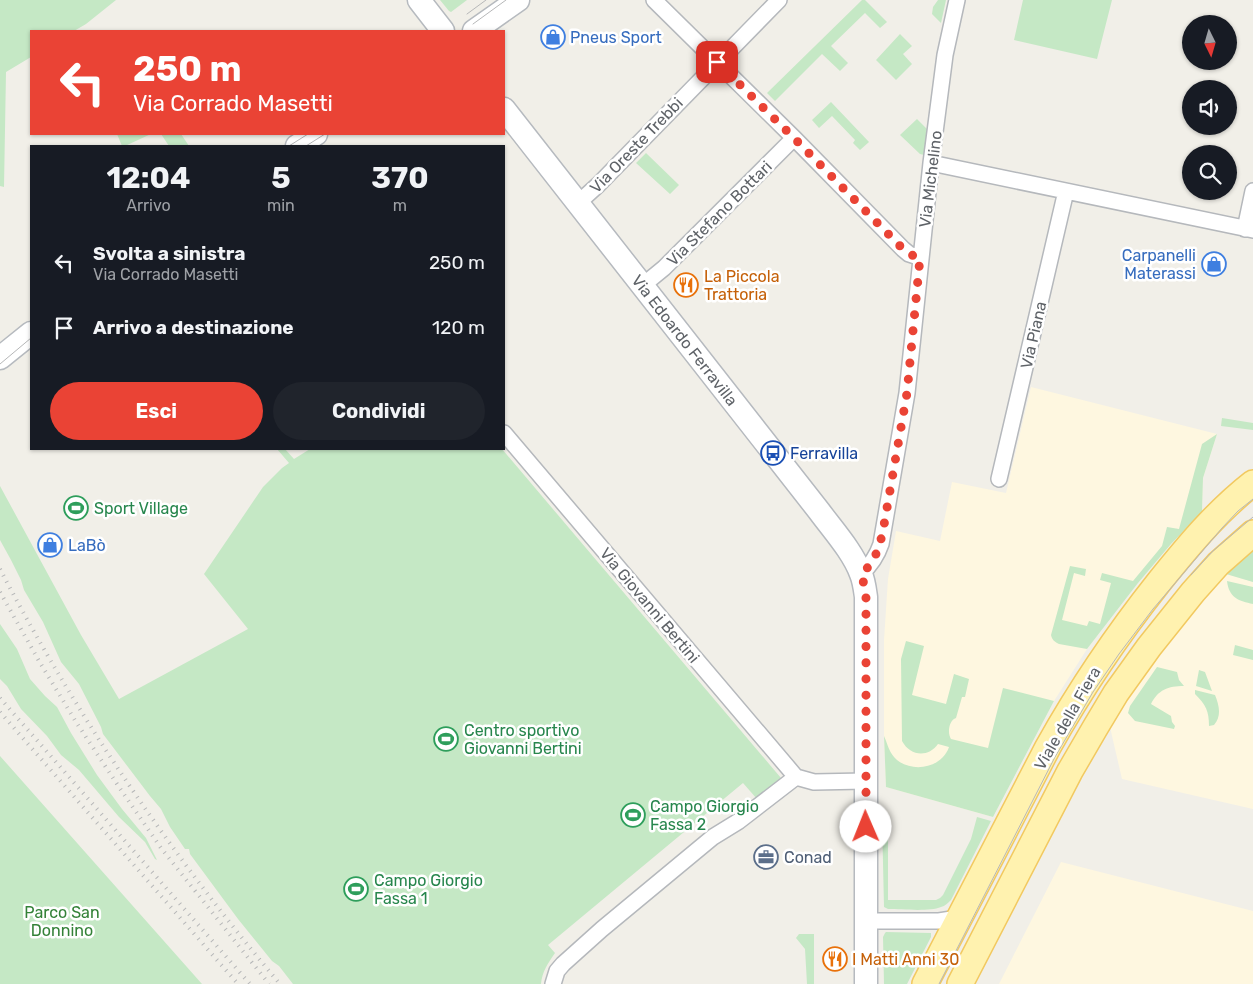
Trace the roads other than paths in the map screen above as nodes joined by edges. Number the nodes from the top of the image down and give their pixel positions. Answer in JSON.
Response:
{"nodes":[{"id":1,"x":419,"y":0,"type":"edge"},
{"id":2,"x":518,"y":0,"type":"edge"},
{"id":3,"x":654,"y":0,"type":"edge"},
{"id":4,"x":778,"y":0,"type":"edge"},
{"id":5,"x":957,"y":0,"type":"edge"},
{"id":6,"x":442,"y":30,"type":"edge"},
{"id":7,"x":475,"y":30,"type":"edge"},
{"id":8,"x":717,"y":62,"type":"junction"},
{"id":9,"x":505,"y":110,"type":"edge"},
{"id":10,"x":314,"y":135,"type":"edge"},
{"id":11,"x":794,"y":138,"type":"junction"},
{"id":12,"x":299,"y":145,"type":"edge"},
{"id":13,"x":931,"y":163,"type":"junction"},
{"id":14,"x":1253,"y":190,"type":"edge"},
{"id":15,"x":1066,"y":191,"type":"junction"},
{"id":16,"x":578,"y":204,"type":"junction"},
{"id":17,"x":1249,"y":229,"type":"edge"},
{"id":18,"x":920,"y":258,"type":"junction"},
{"id":19,"x":642,"y":286,"type":"junction"},
{"id":20,"x":30,"y":334,"type":"edge"},
{"id":21,"x":0,"y":358,"type":"edge"},
{"id":22,"x":505,"y":433,"type":"edge"},
{"id":23,"x":1000,"y":479,"type":"dead end"},
{"id":24,"x":1253,"y":483,"type":"edge"},
{"id":25,"x":1253,"y":533,"type":"edge"},
{"id":26,"x":862,"y":574,"type":"junction"},
{"id":27,"x":796,"y":777,"type":"junction"},
{"id":28,"x":865,"y":781,"type":"junction"},
{"id":29,"x":958,"y":918,"type":"junction"},
{"id":30,"x":866,"y":921,"type":"junction"},
{"id":31,"x":553,"y":984,"type":"edge"},
{"id":32,"x":866,"y":984,"type":"edge"},
{"id":33,"x":925,"y":984,"type":"edge"},
{"id":34,"x":960,"y":984,"type":"edge"}],
"edges":[{"from":1,"to":6,"type":"street"},
{"from":2,"to":7,"type":"street"},
{"from":3,"to":8,"type":"street"},
{"from":4,"to":8,"type":"street","name":"Via Oreste Trebbi"},
{"from":5,"to":13,"type":"street","name":"Via Michelino"},
{"from":8,"to":11,"type":"street"},
{"from":8,"to":16,"type":"street","name":"Via Oreste Trebbi"},
{"from":9,"to":16,"type":"street","name":"Via Edoardo Ferravilla"},
{"from":10,"to":12,"type":"street"},
{"from":11,"to":18,"type":"street"},
{"from":11,"to":19,"type":"street","name":"Via Stefano Bottari"},
{"from":13,"to":15,"type":"street"},
{"from":13,"to":18,"type":"street","name":"Via Michelino"},
{"from":14,"to":17,"type":"street"},
{"from":15,"to":17,"type":"street"},
{"from":15,"to":23,"type":"street","name":"Via Piana"},
{"from":16,"to":19,"type":"street","name":"Via Edoardo Ferravilla"},
{"from":18,"to":26,"type":"street","name":"Via Michelino"},
{"from":19,"to":26,"type":"street","name":"Via Edoardo Ferravilla"},
{"from":20,"to":21,"type":"street"},
{"from":22,"to":27,"type":"street","name":"Via Giovanni Bertini"},
{"from":24,"to":29,"type":"main road","name":"Viale della Fiera"},
{"from":25,"to":34,"type":"main road","name":"Viale della Fiera"},
{"from":26,"to":28,"type":"street"},
{"from":27,"to":28,"type":"street"},
{"from":27,"to":31,"type":"street"},
{"from":28,"to":30,"type":"street"},
{"from":29,"to":30,"type":"street"},
{"from":29,"to":33,"type":"main road","name":"Viale della Fiera"},
{"from":30,"to":32,"type":"street"}]}
